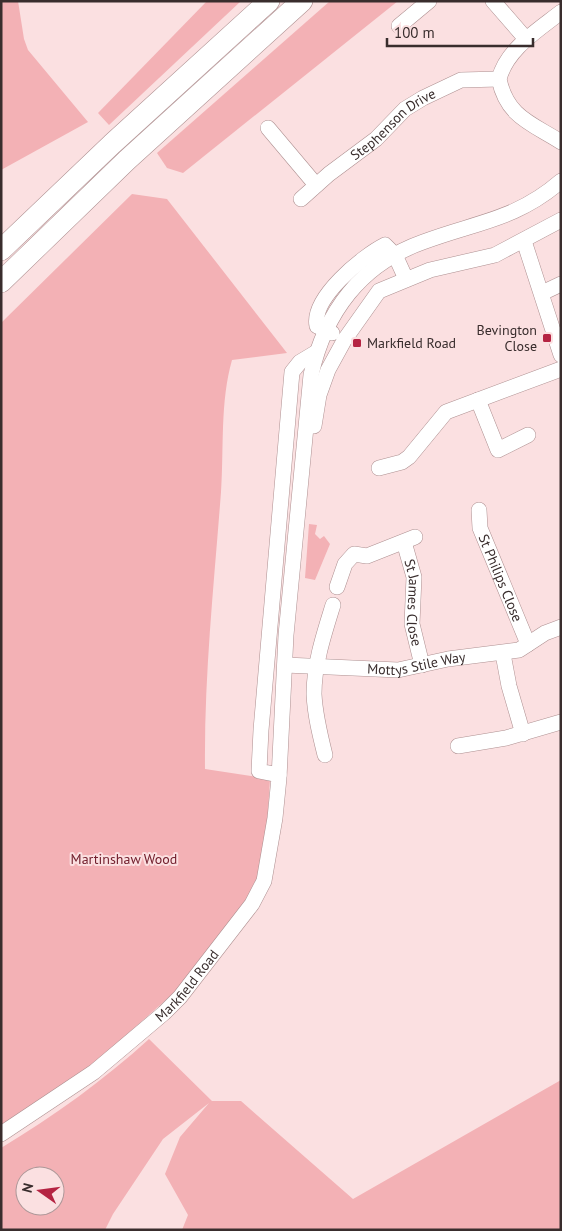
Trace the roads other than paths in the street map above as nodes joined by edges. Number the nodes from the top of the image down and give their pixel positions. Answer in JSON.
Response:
{"nodes":[{"id":1,"x":269,"y":1,"type":"edge"},
{"id":2,"x":302,"y":1,"type":"edge"},
{"id":3,"x":429,"y":1,"type":"edge"},
{"id":4,"x":493,"y":1,"type":"edge"},
{"id":5,"x":561,"y":12,"type":"edge"},
{"id":6,"x":398,"y":26,"type":"dead end"},
{"id":7,"x":526,"y":39,"type":"junction"},
{"id":8,"x":499,"y":79,"type":"junction"},
{"id":9,"x":266,"y":130,"type":"dead end"},
{"id":10,"x":561,"y":142,"type":"edge"},
{"id":11,"x":561,"y":181,"type":"edge"},
{"id":12,"x":316,"y":186,"type":"junction"},
{"id":13,"x":301,"y":199,"type":"dead end"},
{"id":14,"x":561,"y":220,"type":"edge"},
{"id":15,"x":524,"y":240,"type":"junction"},
{"id":16,"x":1,"y":250,"type":"edge"},
{"id":17,"x":395,"y":255,"type":"junction"},
{"id":18,"x":406,"y":279,"type":"junction"},
{"id":19,"x":1,"y":282,"type":"edge"},
{"id":20,"x":561,"y":284,"type":"edge"},
{"id":21,"x":542,"y":294,"type":"junction"},
{"id":22,"x":324,"y":330,"type":"junction"},
{"id":23,"x":345,"y":339,"type":"junction"},
{"id":24,"x":316,"y":354,"type":"junction"},
{"id":25,"x":561,"y":355,"type":"edge"},
{"id":26,"x":561,"y":369,"type":"edge"},
{"id":27,"x":478,"y":400,"type":"junction"},
{"id":28,"x":528,"y":435,"type":"dead end"},
{"id":29,"x":379,"y":468,"type":"dead end"},
{"id":30,"x":300,"y":473,"type":"junction"},
{"id":31,"x":479,"y":510,"type":"dead end"},
{"id":32,"x":337,"y":587,"type":"dead end"},
{"id":33,"x":333,"y":605,"type":"dead end"},
{"id":34,"x":561,"y":627,"type":"edge"},
{"id":35,"x":528,"y":644,"type":"junction"},
{"id":36,"x":503,"y":654,"type":"junction"},
{"id":37,"x":284,"y":665,"type":"junction"},
{"id":38,"x":422,"y":665,"type":"junction"},
{"id":39,"x":318,"y":666,"type":"junction"},
{"id":40,"x":561,"y":722,"type":"edge"},
{"id":41,"x":523,"y":734,"type":"junction"},
{"id":42,"x":458,"y":746,"type":"dead end"},
{"id":43,"x":325,"y":755,"type":"dead end"},
{"id":44,"x":279,"y":775,"type":"junction"},
{"id":45,"x":1,"y":1134,"type":"edge"}],
"edges":[{"from":1,"to":16,"type":"highway"},
{"from":2,"to":19,"type":"highway"},
{"from":3,"to":6,"type":"street"},
{"from":4,"to":7,"type":"street"},
{"from":5,"to":7,"type":"street"},
{"from":7,"to":8,"type":"street"},
{"from":8,"to":10,"type":"street"},
{"from":8,"to":12,"type":"street","name":"Stephenson Drive"},
{"from":9,"to":12,"type":"street"},
{"from":11,"to":17,"type":"street"},
{"from":12,"to":13,"type":"street","name":"Stephenson Drive"},
{"from":14,"to":15,"type":"street"},
{"from":15,"to":18,"type":"street"},
{"from":15,"to":21,"type":"street"},
{"from":17,"to":18,"type":"street"},
{"from":17,"to":22,"type":"street","name":"Markfield Road"},
{"from":18,"to":23,"type":"street"},
{"from":20,"to":21,"type":"street"},
{"from":21,"to":25,"type":"street"},
{"from":22,"to":23,"type":"street"},
{"from":22,"to":24,"type":"street","name":"Markfield Road"},
{"from":23,"to":30,"type":"street"},
{"from":24,"to":30,"type":"street","name":"Markfield Road"},
{"from":24,"to":44,"type":"street"},
{"from":26,"to":27,"type":"street"},
{"from":27,"to":28,"type":"street"},
{"from":27,"to":29,"type":"street"},
{"from":30,"to":37,"type":"street","name":"Markfield Road"},
{"from":31,"to":35,"type":"street","name":"St Philips Close"},
{"from":32,"to":38,"type":"street","name":"St James Close"},
{"from":33,"to":39,"type":"street"},
{"from":34,"to":35,"type":"street","name":"Mottys Stile Way"},
{"from":35,"to":36,"type":"street","name":"Mottys Stile Way"},
{"from":36,"to":38,"type":"street","name":"Mottys Stile Way"},
{"from":36,"to":41,"type":"street"},
{"from":37,"to":39,"type":"street","name":"Mottys Stile Way"},
{"from":37,"to":44,"type":"street","name":"Markfield Road"},
{"from":38,"to":39,"type":"street","name":"Mottys Stile Way"},
{"from":39,"to":43,"type":"street"},
{"from":40,"to":41,"type":"street"},
{"from":41,"to":42,"type":"street"},
{"from":44,"to":45,"type":"street","name":"Markfield Road"}]}
